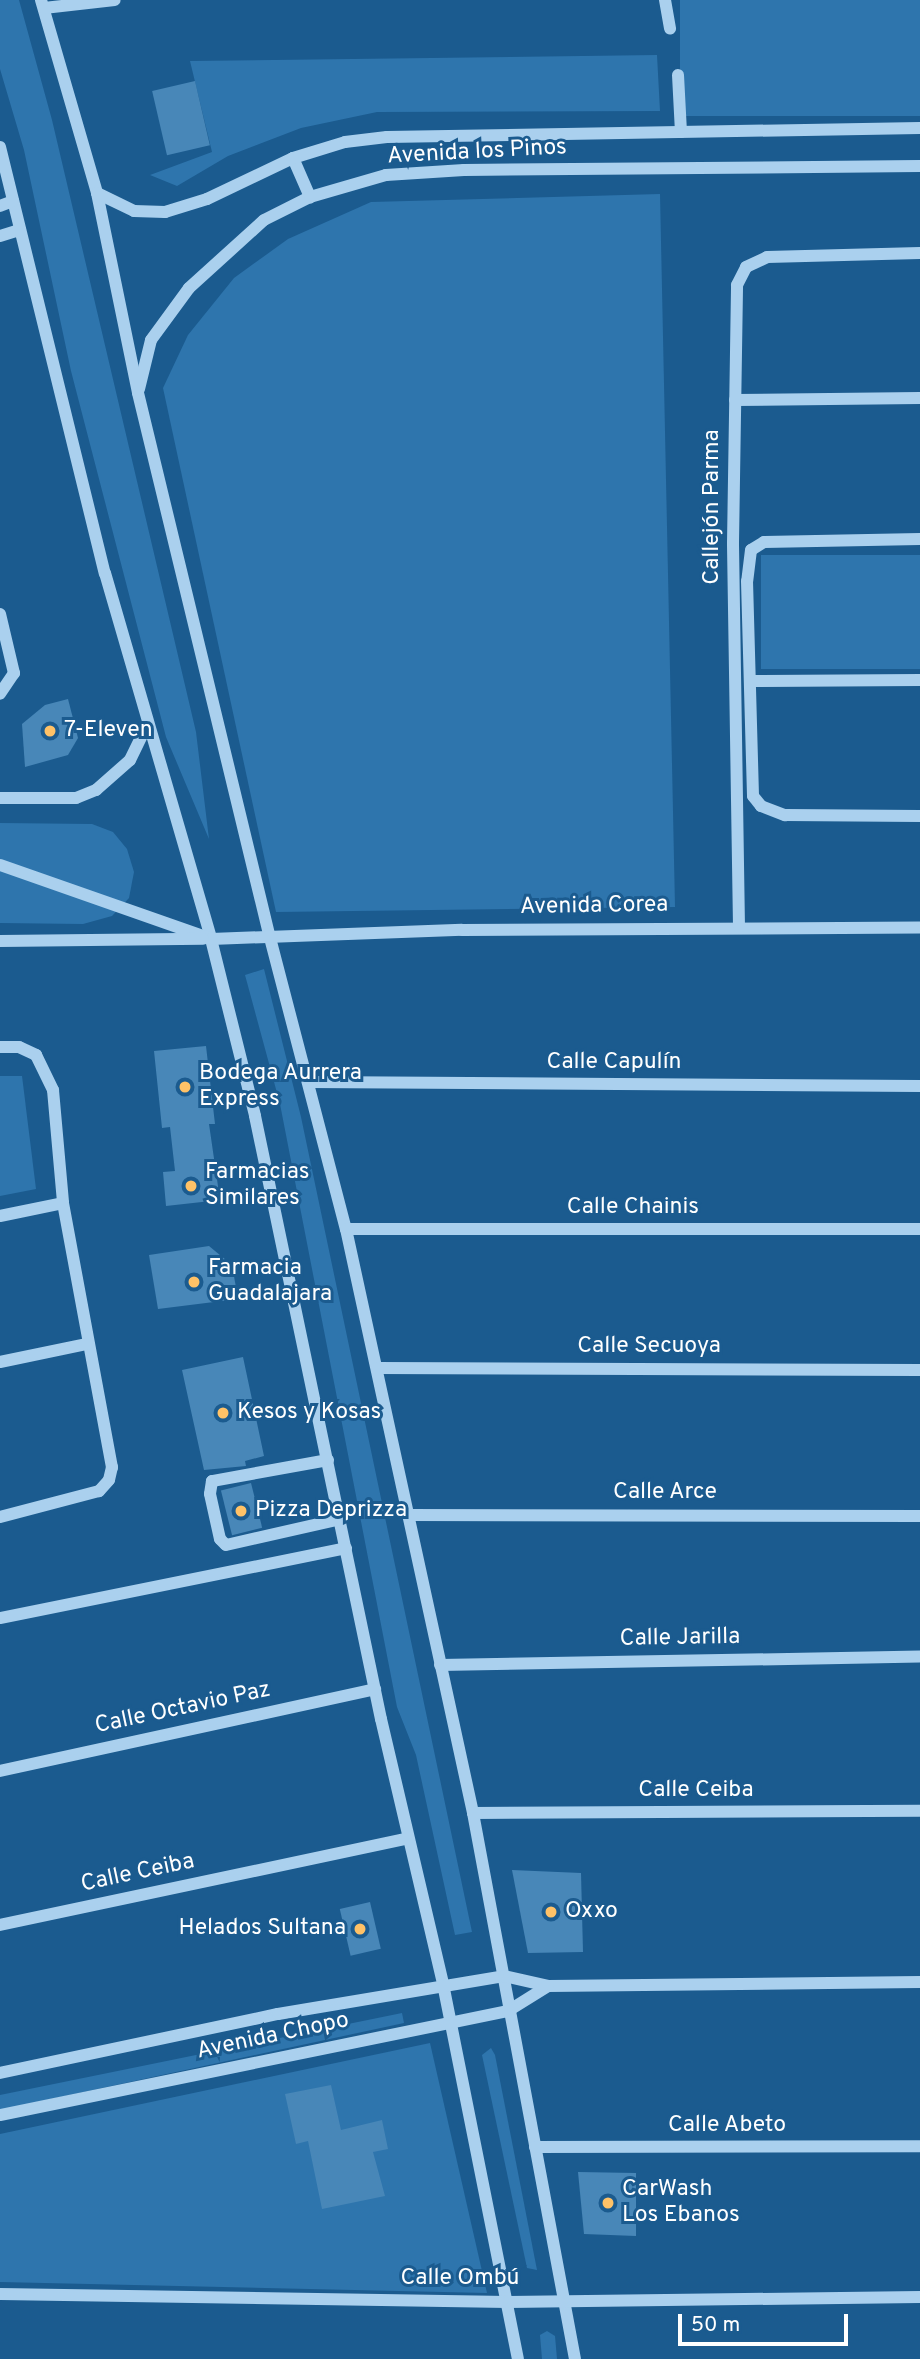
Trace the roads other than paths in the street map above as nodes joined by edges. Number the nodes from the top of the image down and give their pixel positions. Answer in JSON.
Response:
{"nodes":[{"id":1,"x":115,"y":0,"type":"edge"},
{"id":2,"x":665,"y":0,"type":"edge"},
{"id":3,"x":42,"y":4,"type":"edge"},
{"id":4,"x":670,"y":29,"type":"dead end"},
{"id":5,"x":677,"y":75,"type":"dead end"},
{"id":6,"x":920,"y":128,"type":"edge"},
{"id":7,"x":681,"y":132,"type":"junction"},
{"id":8,"x":0,"y":147,"type":"edge"},
{"id":9,"x":293,"y":158,"type":"junction"},
{"id":10,"x":920,"y":166,"type":"edge"},
{"id":11,"x":97,"y":193,"type":"junction"},
{"id":12,"x":310,"y":197,"type":"junction"},
{"id":13,"x":13,"y":201,"type":"junction"},
{"id":14,"x":0,"y":206,"type":"edge"},
{"id":15,"x":20,"y":230,"type":"junction"},
{"id":16,"x":0,"y":236,"type":"edge"},
{"id":17,"x":920,"y":253,"type":"edge"},
{"id":18,"x":138,"y":393,"type":"junction"},
{"id":19,"x":920,"y":398,"type":"edge"},
{"id":20,"x":735,"y":400,"type":"junction"},
{"id":21,"x":920,"y":538,"type":"edge"},
{"id":22,"x":0,"y":614,"type":"edge"},
{"id":23,"x":920,"y":680,"type":"edge"},
{"id":24,"x":750,"y":681,"type":"junction"},
{"id":25,"x":1,"y":693,"type":"edge"},
{"id":26,"x":147,"y":725,"type":"junction"},
{"id":27,"x":0,"y":798,"type":"edge"},
{"id":28,"x":920,"y":816,"type":"edge"},
{"id":29,"x":0,"y":864,"type":"edge"},
{"id":30,"x":739,"y":927,"type":"junction"},
{"id":31,"x":920,"y":928,"type":"edge"},
{"id":32,"x":269,"y":934,"type":"junction"},
{"id":33,"x":211,"y":939,"type":"junction"},
{"id":34,"x":0,"y":941,"type":"edge"},
{"id":35,"x":0,"y":1046,"type":"edge"},
{"id":36,"x":308,"y":1082,"type":"junction"},
{"id":37,"x":920,"y":1086,"type":"edge"},
{"id":38,"x":63,"y":1203,"type":"junction"},
{"id":39,"x":0,"y":1216,"type":"edge"},
{"id":40,"x":346,"y":1229,"type":"junction"},
{"id":41,"x":920,"y":1229,"type":"edge"},
{"id":42,"x":87,"y":1344,"type":"junction"},
{"id":43,"x":0,"y":1362,"type":"edge"},
{"id":44,"x":377,"y":1368,"type":"junction"},
{"id":45,"x":920,"y":1370,"type":"edge"},
{"id":46,"x":328,"y":1460,"type":"junction"},
{"id":47,"x":409,"y":1515,"type":"junction"},
{"id":48,"x":920,"y":1516,"type":"edge"},
{"id":49,"x":0,"y":1517,"type":"edge"},
{"id":50,"x":340,"y":1519,"type":"junction"},
{"id":51,"x":346,"y":1548,"type":"junction"},
{"id":52,"x":0,"y":1618,"type":"edge"},
{"id":53,"x":920,"y":1657,"type":"edge"},
{"id":54,"x":440,"y":1665,"type":"junction"},
{"id":55,"x":374,"y":1689,"type":"junction"},
{"id":56,"x":0,"y":1771,"type":"edge"},
{"id":57,"x":920,"y":1811,"type":"edge"},
{"id":58,"x":473,"y":1814,"type":"junction"},
{"id":59,"x":408,"y":1838,"type":"junction"},
{"id":60,"x":0,"y":1925,"type":"edge"},
{"id":61,"x":504,"y":1976,"type":"junction"},
{"id":62,"x":920,"y":1982,"type":"edge"},
{"id":63,"x":443,"y":1984,"type":"junction"},
{"id":64,"x":548,"y":1986,"type":"junction"},
{"id":65,"x":508,"y":2011,"type":"junction"},
{"id":66,"x":451,"y":2023,"type":"junction"},
{"id":67,"x":0,"y":2073,"type":"edge"},
{"id":68,"x":0,"y":2116,"type":"edge"},
{"id":69,"x":920,"y":2146,"type":"edge"},
{"id":70,"x":535,"y":2147,"type":"junction"},
{"id":71,"x":0,"y":2294,"type":"edge"},
{"id":72,"x":920,"y":2297,"type":"edge"},
{"id":73,"x":564,"y":2298,"type":"junction"},
{"id":74,"x":508,"y":2302,"type":"junction"},
{"id":75,"x":518,"y":2359,"type":"edge"},
{"id":76,"x":575,"y":2359,"type":"edge"}],
"edges":[{"from":1,"to":3,"type":"street"},
{"from":2,"to":4,"type":"street"},
{"from":3,"to":11,"type":"street"},
{"from":5,"to":7,"type":"street"},
{"from":6,"to":7,"type":"street","name":"Avenida los Pinos"},
{"from":7,"to":9,"type":"street","name":"Avenida los Pinos"},
{"from":8,"to":13,"type":"street"},
{"from":9,"to":11,"type":"street","name":"Avenida los Pinos"},
{"from":9,"to":12,"type":"street"},
{"from":10,"to":12,"type":"street","name":"Avenida los Pinos"},
{"from":11,"to":18,"type":"street"},
{"from":12,"to":18,"type":"street","name":"Avenida los Pinos"},
{"from":13,"to":14,"type":"street"},
{"from":13,"to":15,"type":"street"},
{"from":15,"to":16,"type":"street"},
{"from":15,"to":26,"type":"street"},
{"from":17,"to":20,"type":"street","name":"Callejón Parma"},
{"from":18,"to":32,"type":"street"},
{"from":19,"to":20,"type":"street"},
{"from":20,"to":30,"type":"street","name":"Callejón Parma"},
{"from":21,"to":24,"type":"street"},
{"from":22,"to":25,"type":"street"},
{"from":23,"to":24,"type":"street"},
{"from":24,"to":28,"type":"street"},
{"from":26,"to":27,"type":"street"},
{"from":26,"to":33,"type":"street"},
{"from":29,"to":33,"type":"street"},
{"from":30,"to":31,"type":"street","name":"Avenida Corea"},
{"from":30,"to":32,"type":"street","name":"Avenida Corea"},
{"from":32,"to":33,"type":"street","name":"Avenida Corea"},
{"from":32,"to":36,"type":"street"},
{"from":33,"to":34,"type":"street","name":"Avenida Corea"},
{"from":33,"to":46,"type":"street"},
{"from":35,"to":38,"type":"street"},
{"from":36,"to":37,"type":"street","name":"Calle Capulín"},
{"from":36,"to":40,"type":"street"},
{"from":38,"to":39,"type":"street"},
{"from":38,"to":42,"type":"street"},
{"from":40,"to":41,"type":"street","name":"Calle Chainis"},
{"from":40,"to":44,"type":"street"},
{"from":42,"to":43,"type":"street"},
{"from":42,"to":49,"type":"street"},
{"from":44,"to":45,"type":"street","name":"Calle Secuoya"},
{"from":44,"to":47,"type":"street"},
{"from":46,"to":50,"type":"street"},
{"from":46,"to":50,"type":"street"},
{"from":47,"to":48,"type":"street","name":"Calle Arce"},
{"from":47,"to":54,"type":"street"},
{"from":50,"to":51,"type":"street"},
{"from":51,"to":52,"type":"street"},
{"from":51,"to":55,"type":"street"},
{"from":53,"to":54,"type":"street","name":"Calle Jarilla"},
{"from":54,"to":58,"type":"street"},
{"from":55,"to":56,"type":"street","name":"Calle Octavio Paz"},
{"from":55,"to":59,"type":"street"},
{"from":57,"to":58,"type":"street","name":"Calle Ceiba"},
{"from":58,"to":61,"type":"street"},
{"from":59,"to":60,"type":"street","name":"Calle Ceiba"},
{"from":59,"to":63,"type":"street"},
{"from":61,"to":63,"type":"street","name":"Avenida Chopo"},
{"from":61,"to":64,"type":"street","name":"Avenida Chopo"},
{"from":61,"to":65,"type":"street"},
{"from":62,"to":64,"type":"street","name":"Avenida Chopo"},
{"from":63,"to":66,"type":"street"},
{"from":63,"to":67,"type":"street","name":"Avenida Chopo"},
{"from":64,"to":65,"type":"street","name":"Avenida Chopo"},
{"from":65,"to":66,"type":"street","name":"Avenida Chopo"},
{"from":65,"to":70,"type":"street"},
{"from":66,"to":68,"type":"street","name":"Avenida Chopo"},
{"from":66,"to":74,"type":"street"},
{"from":69,"to":70,"type":"street","name":"Calle Abeto"},
{"from":70,"to":73,"type":"street"},
{"from":71,"to":74,"type":"street","name":"Calle Ombú"},
{"from":72,"to":73,"type":"street","name":"Calle Ombú"},
{"from":73,"to":74,"type":"street","name":"Calle Ombú"},
{"from":73,"to":76,"type":"street"},
{"from":74,"to":75,"type":"street"}]}
